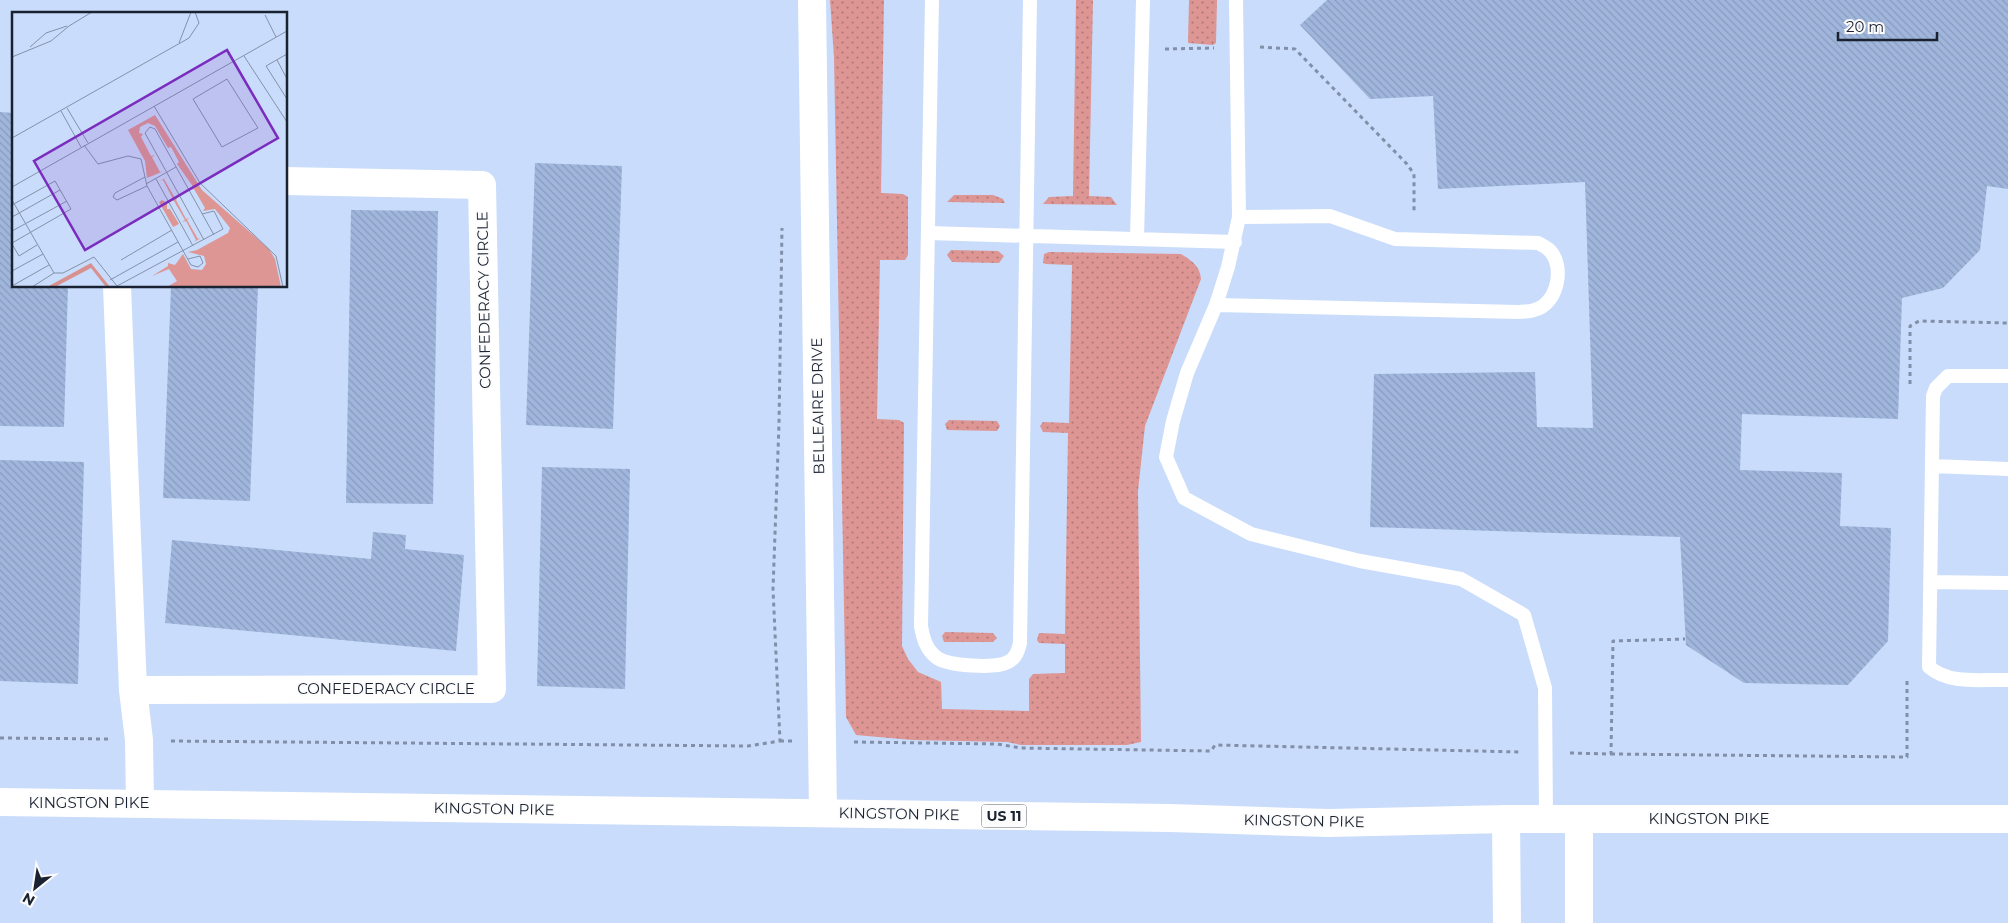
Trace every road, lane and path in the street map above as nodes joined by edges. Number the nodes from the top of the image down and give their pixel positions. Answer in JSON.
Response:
{"nodes":[{"id":1,"x":812,"y":0,"type":"edge"},
{"id":2,"x":932,"y":0,"type":"edge"},
{"id":3,"x":1030,"y":0,"type":"edge"},
{"id":4,"x":1143,"y":0,"type":"edge"},
{"id":5,"x":1236,"y":0,"type":"edge"},
{"id":6,"x":1235,"y":48,"type":"junction"},
{"id":7,"x":1142,"y":49,"type":"junction"},
{"id":8,"x":288,"y":181,"type":"edge"},
{"id":9,"x":1414,"y":212,"type":"dead end"},
{"id":10,"x":1239,"y":217,"type":"junction"},
{"id":11,"x":782,"y":225,"type":"dead end"},
{"id":12,"x":928,"y":233,"type":"junction"},
{"id":13,"x":1026,"y":236,"type":"junction"},
{"id":14,"x":1137,"y":239,"type":"junction"},
{"id":15,"x":1235,"y":242,"type":"junction"},
{"id":16,"x":117,"y":288,"type":"edge"},
{"id":17,"x":1216,"y":305,"type":"junction"},
{"id":18,"x":2008,"y":323,"type":"edge"},
{"id":19,"x":2008,"y":376,"type":"edge"},
{"id":20,"x":1910,"y":394,"type":"dead end"},
{"id":21,"x":1932,"y":466,"type":"junction"},
{"id":22,"x":2008,"y":468,"type":"edge"},
{"id":23,"x":1930,"y":582,"type":"junction"},
{"id":24,"x":2008,"y":583,"type":"edge"},
{"id":25,"x":1685,"y":639,"type":"dead end"},
{"id":26,"x":1907,"y":669,"type":"dead end"},
{"id":27,"x":2008,"y":680,"type":"edge"},
{"id":28,"x":133,"y":690,"type":"junction"},
{"id":29,"x":0,"y":738,"type":"edge"},
{"id":30,"x":139,"y":740,"type":"junction"},
{"id":31,"x":780,"y":741,"type":"junction"},
{"id":32,"x":822,"y":741,"type":"junction"},
{"id":33,"x":1544,"y":752,"type":"junction"},
{"id":34,"x":1611,"y":754,"type":"junction"},
{"id":35,"x":0,"y":802,"type":"edge"},
{"id":36,"x":140,"y":804,"type":"junction"},
{"id":37,"x":823,"y":813,"type":"junction"},
{"id":38,"x":1506,"y":819,"type":"junction"},
{"id":39,"x":2008,"y":819,"type":"edge"},
{"id":40,"x":1546,"y":820,"type":"junction"},
{"id":41,"x":1579,"y":820,"type":"junction"},
{"id":42,"x":1507,"y":923,"type":"edge"},
{"id":43,"x":1578,"y":923,"type":"edge"}],
"edges":[{"from":1,"to":32,"type":"street","name":"BELLEAIRE DRIVE"},
{"from":2,"to":12,"type":"lane"},
{"from":3,"to":13,"type":"lane"},
{"from":4,"to":7,"type":"lane"},
{"from":5,"to":6,"type":"lane"},
{"from":6,"to":7,"type":"path"},
{"from":6,"to":9,"type":"path"},
{"from":6,"to":10,"type":"lane"},
{"from":7,"to":14,"type":"lane"},
{"from":8,"to":28,"type":"street","name":"CONFEDERACY CIRCLE"},
{"from":10,"to":15,"type":"lane"},
{"from":10,"to":17,"type":"lane"},
{"from":11,"to":31,"type":"path"},
{"from":12,"to":13,"type":"lane"},
{"from":12,"to":13,"type":"lane"},
{"from":13,"to":14,"type":"lane"},
{"from":14,"to":15,"type":"lane"},
{"from":15,"to":17,"type":"lane"},
{"from":16,"to":28,"type":"street"},
{"from":17,"to":33,"type":"lane"},
{"from":18,"to":20,"type":"path"},
{"from":19,"to":21,"type":"lane"},
{"from":21,"to":22,"type":"lane"},
{"from":21,"to":23,"type":"lane"},
{"from":23,"to":24,"type":"lane"},
{"from":23,"to":27,"type":"lane"},
{"from":25,"to":34,"type":"path"},
{"from":26,"to":34,"type":"path"},
{"from":28,"to":30,"type":"street"},
{"from":29,"to":30,"type":"path"},
{"from":30,"to":31,"type":"path"},
{"from":30,"to":36,"type":"street"},
{"from":31,"to":32,"type":"path"},
{"from":32,"to":33,"type":"path"},
{"from":32,"to":37,"type":"street","name":"BELLEAIRE DRIVE"},
{"from":33,"to":34,"type":"path"},
{"from":33,"to":40,"type":"lane"},
{"from":35,"to":36,"type":"street","name":"KINGSTON PIKE","number":"US 11"},
{"from":36,"to":37,"type":"street","name":"KINGSTON PIKE","number":"US 11"},
{"from":37,"to":38,"type":"street","name":"KINGSTON PIKE","number":"US 11"},
{"from":38,"to":40,"type":"street","name":"KINGSTON PIKE","number":"US 11"},
{"from":38,"to":42,"type":"street"},
{"from":39,"to":41,"type":"street","name":"KINGSTON PIKE","number":"US 11"},
{"from":40,"to":41,"type":"street","name":"KINGSTON PIKE","number":"US 11"},
{"from":41,"to":43,"type":"street"}]}
